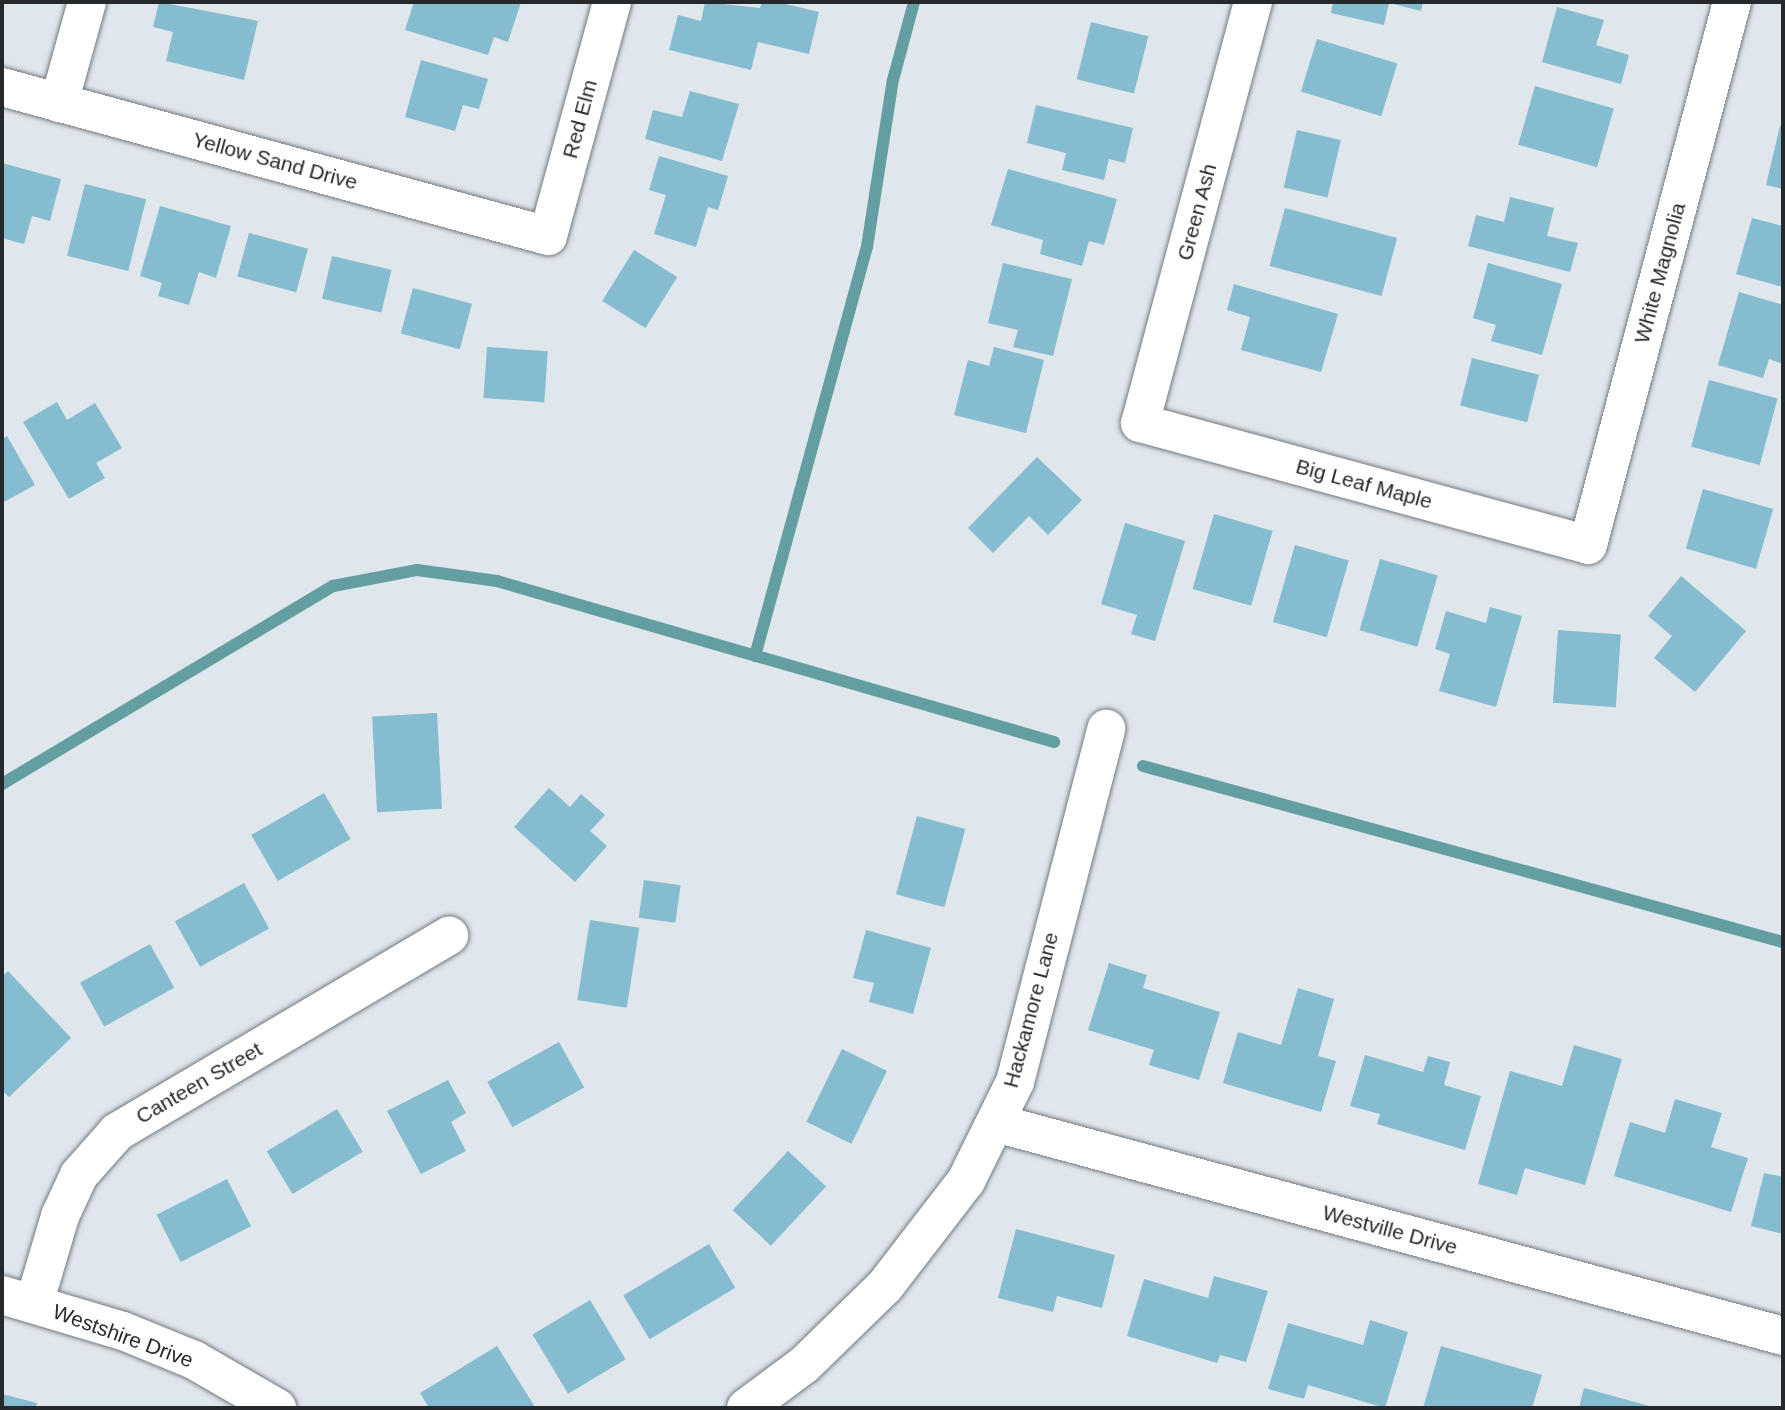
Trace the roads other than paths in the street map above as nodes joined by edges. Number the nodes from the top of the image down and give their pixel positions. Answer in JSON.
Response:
{"nodes":[{"id":1,"x":87,"y":2,"type":"edge"},
{"id":2,"x":612,"y":2,"type":"edge"},
{"id":3,"x":1253,"y":2,"type":"edge"},
{"id":4,"x":1732,"y":2,"type":"edge"},
{"id":5,"x":2,"y":87,"type":"edge"},
{"id":6,"x":59,"y":103,"type":"junction"},
{"id":7,"x":548,"y":236,"type":"joint"},
{"id":8,"x":1140,"y":423,"type":"joint"},
{"id":9,"x":1588,"y":545,"type":"joint"},
{"id":10,"x":1106,"y":729,"type":"dead end"},
{"id":11,"x":449,"y":936,"type":"dead end"},
{"id":12,"x":996,"y":1123,"type":"junction"},
{"id":13,"x":18,"y":1299,"type":"edge"},
{"id":14,"x":1783,"y":1336,"type":"edge"},
{"id":15,"x":277,"y":1408,"type":"edge"},
{"id":16,"x":746,"y":1408,"type":"edge"}],
"edges":[{"from":1,"to":6,"type":"street"},
{"from":2,"to":7,"type":"street","name":"Red Elm"},
{"from":3,"to":8,"type":"street","name":"Green Ash"},
{"from":4,"to":9,"type":"street","name":"White Magnolia"},
{"from":5,"to":6,"type":"street","name":"Yellow Sand Drive"},
{"from":6,"to":7,"type":"street","name":"Yellow Sand Drive"},
{"from":8,"to":9,"type":"street","name":"Big Leaf Maple"},
{"from":10,"to":12,"type":"street","name":"Hackamore Lane"},
{"from":11,"to":13,"type":"street","name":"Canteen Street"},
{"from":12,"to":14,"type":"street","name":"Westville Drive"},
{"from":12,"to":16,"type":"street","name":"Hackamore Lane"},
{"from":13,"to":15,"type":"street","name":"Westshire Drive"}]}
